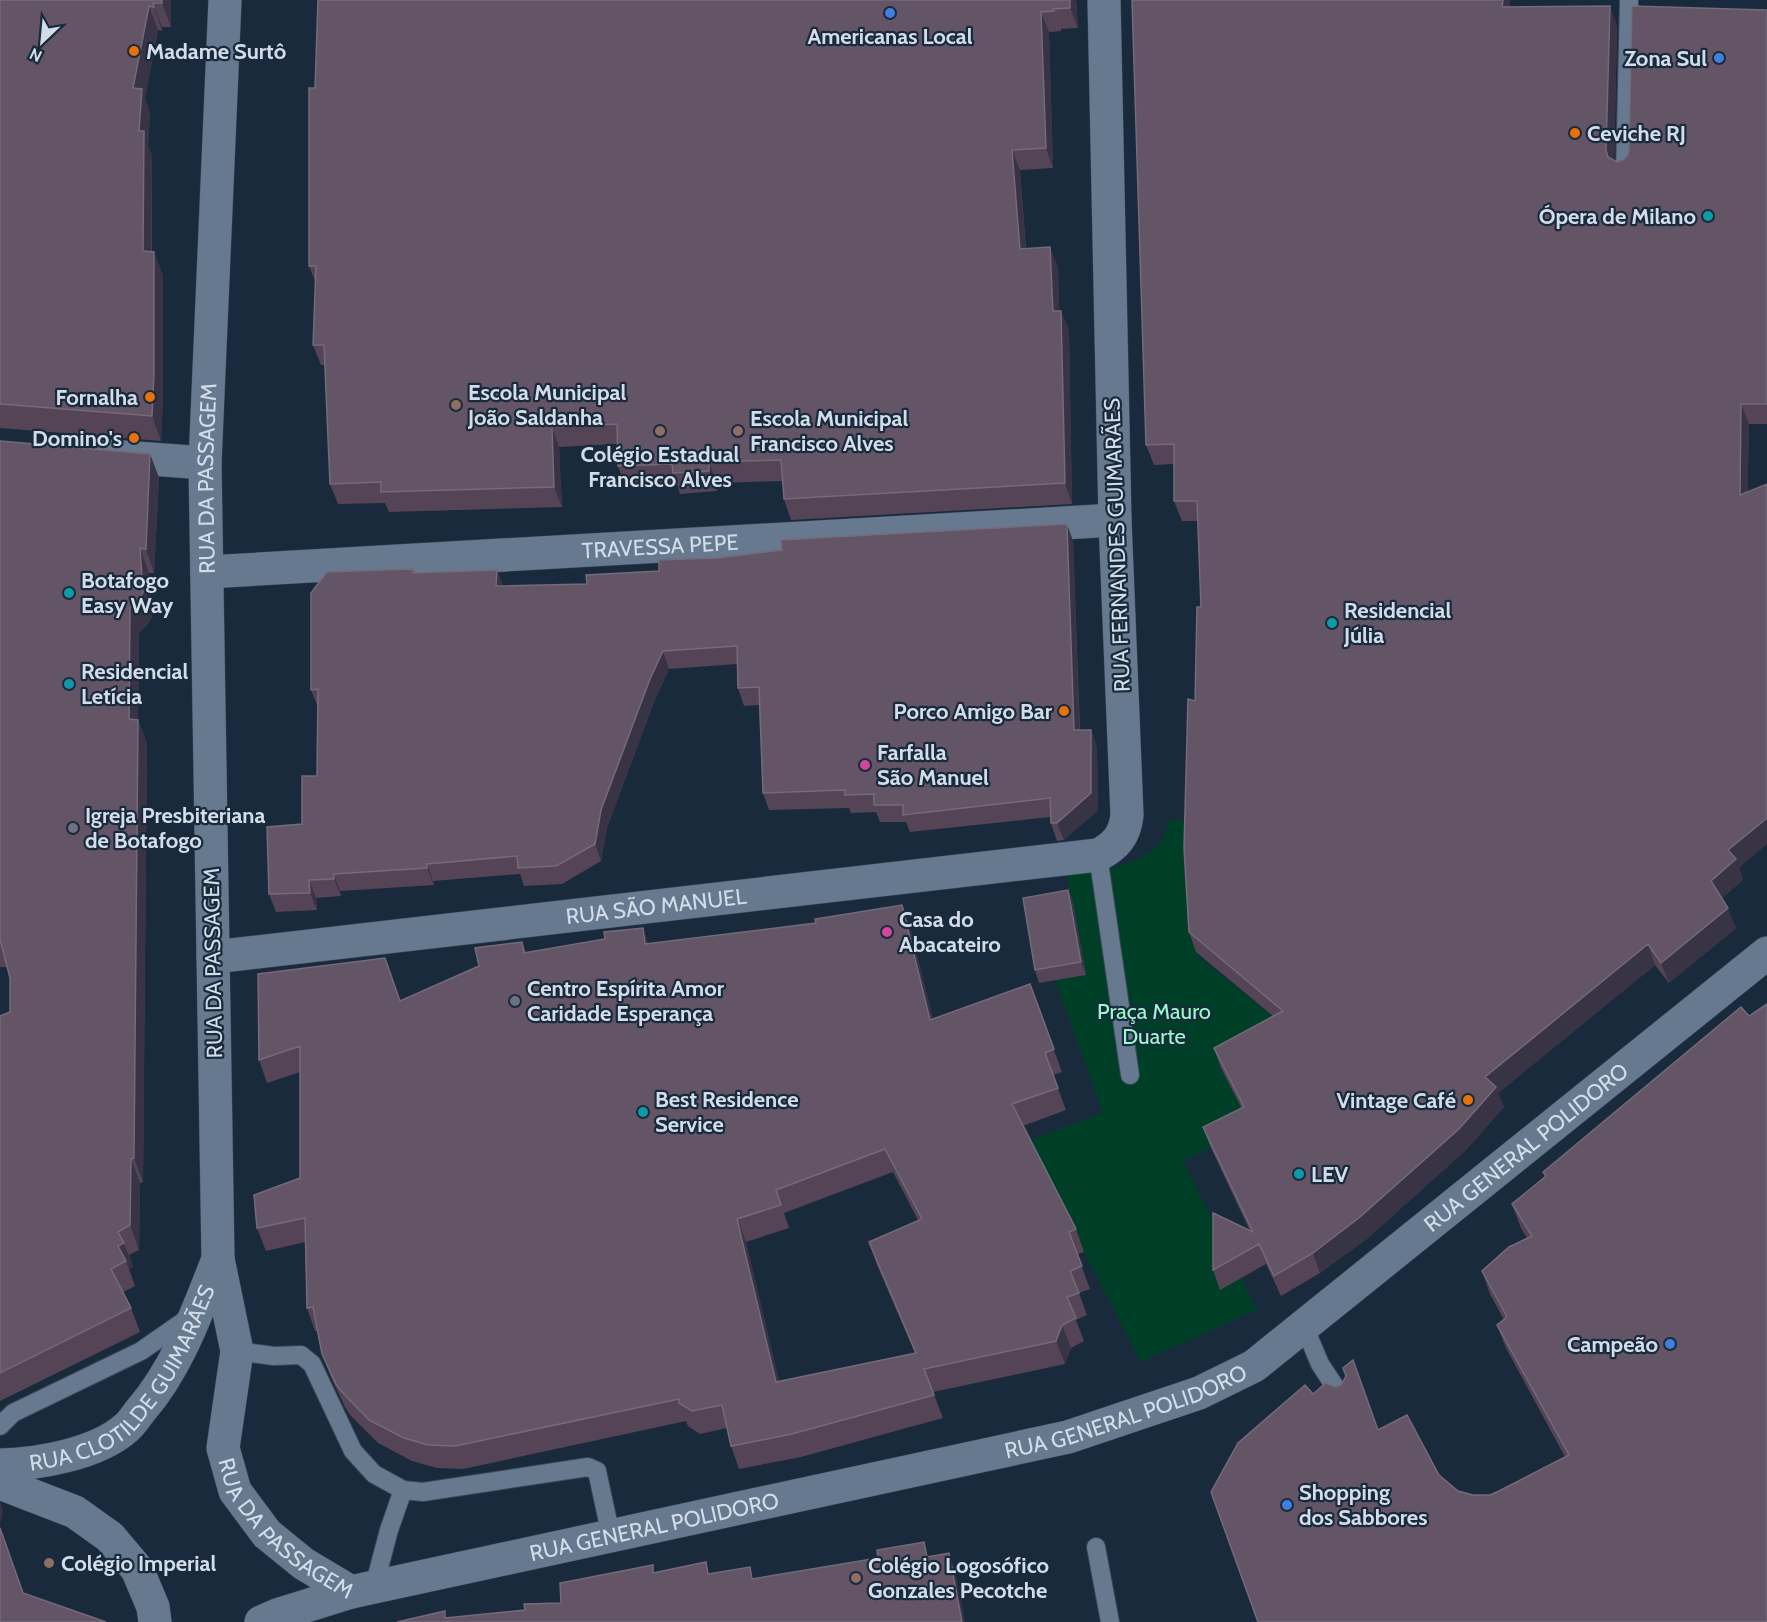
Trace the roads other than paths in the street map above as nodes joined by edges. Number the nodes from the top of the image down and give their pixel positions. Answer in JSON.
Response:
{"nodes":[{"id":1,"x":225,"y":0,"type":"edge"},
{"id":2,"x":1104,"y":0,"type":"edge"},
{"id":3,"x":1629,"y":0,"type":"edge"},
{"id":4,"x":1625,"y":171,"type":"edge"},
{"id":5,"x":82,"y":453,"type":"edge"},
{"id":6,"x":205,"y":463,"type":"junction"},
{"id":7,"x":1115,"y":520,"type":"junction"},
{"id":8,"x":207,"y":572,"type":"junction"},
{"id":9,"x":1098,"y":855,"type":"junction"},
{"id":10,"x":1767,"y":953,"type":"edge"},
{"id":11,"x":213,"y":957,"type":"junction"},
{"id":12,"x":1130,"y":1075,"type":"dead end"},
{"id":13,"x":218,"y":1259,"type":"junction"},
{"id":14,"x":196,"y":1313,"type":"junction"},
{"id":15,"x":1304,"y":1326,"type":"junction"},
{"id":16,"x":237,"y":1351,"type":"junction"},
{"id":17,"x":1343,"y":1399,"type":"edge"},
{"id":18,"x":0,"y":1426,"type":"edge"},
{"id":19,"x":0,"y":1465,"type":"edge"},
{"id":20,"x":0,"y":1483,"type":"edge"},
{"id":21,"x":403,"y":1490,"type":"junction"},
{"id":22,"x":611,"y":1536,"type":"junction"},
{"id":23,"x":1096,"y":1547,"type":"dead end"},
{"id":24,"x":363,"y":1590,"type":"junction"},
{"id":25,"x":155,"y":1622,"type":"edge"},
{"id":26,"x":261,"y":1622,"type":"edge"},
{"id":27,"x":1110,"y":1622,"type":"edge"}],
"edges":[{"from":1,"to":6,"type":"street","name":"RUA DA PASSAGEM"},
{"from":2,"to":7,"type":"street","name":"RUA FERNANDES GUIMARÃES"},
{"from":3,"to":4,"type":"lane"},
{"from":5,"to":6,"type":"street"},
{"from":6,"to":8,"type":"street","name":"RUA DA PASSAGEM"},
{"from":7,"to":8,"type":"street","name":"TRAVESSA PEPE"},
{"from":7,"to":9,"type":"street","name":"RUA FERNANDES GUIMARÃES"},
{"from":8,"to":11,"type":"street","name":"RUA DA PASSAGEM"},
{"from":9,"to":11,"type":"street","name":"RUA SÃO MANUEL"},
{"from":9,"to":12,"type":"lane"},
{"from":10,"to":15,"type":"street","name":"RUA GENERAL POLIDORO"},
{"from":11,"to":13,"type":"street","name":"RUA DA PASSAGEM"},
{"from":13,"to":14,"type":"street","name":"RUA CLOTILDE GUIMARÃES"},
{"from":13,"to":16,"type":"street","name":"RUA DA PASSAGEM"},
{"from":14,"to":18,"type":"lane"},
{"from":14,"to":19,"type":"street","name":"RUA CLOTILDE GUIMARÃES"},
{"from":15,"to":17,"type":"lane"},
{"from":15,"to":22,"type":"street","name":"RUA GENERAL POLIDORO"},
{"from":16,"to":21,"type":"lane"},
{"from":16,"to":24,"type":"street","name":"RUA DA PASSAGEM"},
{"from":20,"to":25,"type":"street"},
{"from":21,"to":22,"type":"lane"},
{"from":21,"to":24,"type":"lane"},
{"from":22,"to":24,"type":"street","name":"RUA GENERAL POLIDORO"},
{"from":23,"to":27,"type":"lane"},
{"from":24,"to":26,"type":"street","name":"RUA DA PASSAGEM"}]}
